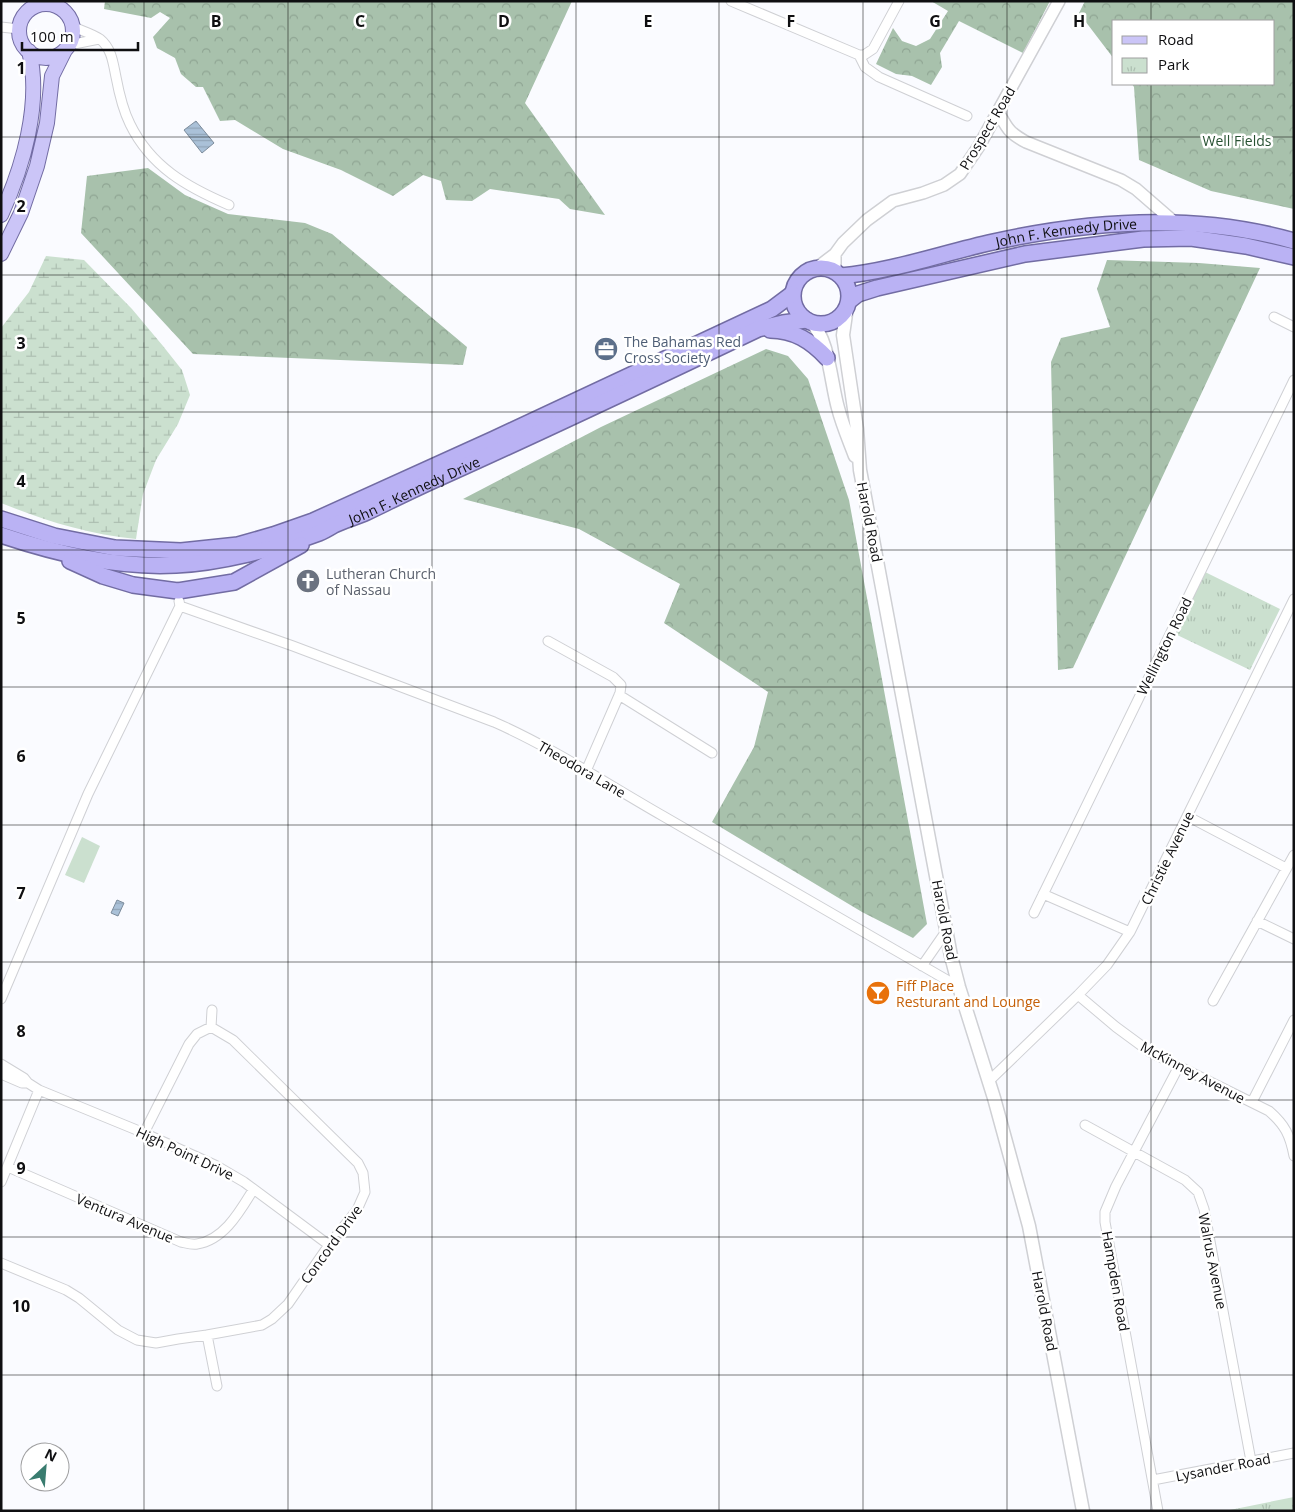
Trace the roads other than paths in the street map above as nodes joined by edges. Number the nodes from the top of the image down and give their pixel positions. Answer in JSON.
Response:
{"nodes":[{"id":1,"x":730,"y":1,"type":"edge"},
{"id":2,"x":899,"y":1,"type":"edge"},
{"id":3,"x":1059,"y":1,"type":"edge"},
{"id":4,"x":28,"y":7,"type":"edge"},
{"id":5,"x":68,"y":14,"type":"edge"},
{"id":6,"x":1,"y":27,"type":"edge"},
{"id":7,"x":19,"y":29,"type":"junction"},
{"id":8,"x":99,"y":39,"type":"junction"},
{"id":9,"x":67,"y":47,"type":"junction"},
{"id":10,"x":29,"y":51,"type":"junction"},
{"id":11,"x":859,"y":55,"type":"junction"},
{"id":12,"x":998,"y":112,"type":"junction"},
{"id":13,"x":967,"y":116,"type":"dead end"},
{"id":14,"x":229,"y":204,"type":"dead end"},
{"id":15,"x":1,"y":215,"type":"edge"},
{"id":16,"x":1174,"y":222,"type":"junction"},
{"id":17,"x":1294,"y":242,"type":"edge"},
{"id":18,"x":1,"y":254,"type":"edge"},
{"id":19,"x":834,"y":254,"type":"junction"},
{"id":20,"x":1294,"y":257,"type":"edge"},
{"id":21,"x":818,"y":267,"type":"junction"},
{"id":22,"x":838,"y":274,"type":"junction"},
{"id":23,"x":792,"y":294,"type":"junction"},
{"id":24,"x":848,"y":304,"type":"junction"},
{"id":25,"x":1274,"y":317,"type":"dead end"},
{"id":26,"x":809,"y":321,"type":"junction"},
{"id":27,"x":1294,"y":326,"type":"edge"},
{"id":28,"x":758,"y":329,"type":"junction"},
{"id":29,"x":827,"y":358,"type":"junction"},
{"id":30,"x":1294,"y":380,"type":"edge"},
{"id":31,"x":860,"y":470,"type":"junction"},
{"id":32,"x":1,"y":519,"type":"edge"},
{"id":33,"x":321,"y":532,"type":"junction"},
{"id":34,"x":1,"y":535,"type":"edge"},
{"id":35,"x":36,"y":547,"type":"junction"},
{"id":36,"x":179,"y":599,"type":"junction"},
{"id":37,"x":1294,"y":599,"type":"edge"},
{"id":38,"x":548,"y":641,"type":"dead end"},
{"id":39,"x":619,"y":695,"type":"junction"},
{"id":40,"x":712,"y":753,"type":"dead end"},
{"id":41,"x":586,"y":771,"type":"junction"},
{"id":42,"x":1187,"y":816,"type":"junction"},
{"id":43,"x":1294,"y":854,"type":"edge"},
{"id":44,"x":1286,"y":868,"type":"junction"},
{"id":45,"x":1043,"y":894,"type":"junction"},
{"id":46,"x":1034,"y":913,"type":"dead end"},
{"id":47,"x":1257,"y":920,"type":"junction"},
{"id":48,"x":947,"y":930,"type":"junction"},
{"id":49,"x":1130,"y":932,"type":"junction"},
{"id":50,"x":1294,"y":939,"type":"edge"},
{"id":51,"x":922,"y":966,"type":"junction"},
{"id":52,"x":959,"y":987,"type":"junction"},
{"id":53,"x":1078,"y":995,"type":"junction"},
{"id":54,"x":1,"y":999,"type":"edge"},
{"id":55,"x":1213,"y":1001,"type":"dead end"},
{"id":56,"x":212,"y":1010,"type":"dead end"},
{"id":57,"x":1294,"y":1020,"type":"edge"},
{"id":58,"x":211,"y":1027,"type":"junction"},
{"id":59,"x":1,"y":1064,"type":"edge"},
{"id":60,"x":1178,"y":1066,"type":"junction"},
{"id":61,"x":1,"y":1074,"type":"edge"},
{"id":62,"x":989,"y":1081,"type":"junction"},
{"id":63,"x":28,"y":1083,"type":"junction"},
{"id":64,"x":39,"y":1090,"type":"junction"},
{"id":65,"x":1252,"y":1102,"type":"junction"},
{"id":66,"x":1085,"y":1125,"type":"dead end"},
{"id":67,"x":144,"y":1133,"type":"junction"},
{"id":68,"x":1134,"y":1151,"type":"junction"},
{"id":69,"x":1294,"y":1156,"type":"edge"},
{"id":70,"x":8,"y":1168,"type":"junction"},
{"id":71,"x":1,"y":1182,"type":"edge"},
{"id":72,"x":253,"y":1190,"type":"junction"},
{"id":73,"x":329,"y":1245,"type":"junction"},
{"id":74,"x":1,"y":1263,"type":"edge"},
{"id":75,"x":207,"y":1336,"type":"junction"},
{"id":76,"x":217,"y":1386,"type":"dead end"},
{"id":77,"x":1294,"y":1454,"type":"edge"},
{"id":78,"x":1250,"y":1461,"type":"junction"},
{"id":79,"x":1152,"y":1480,"type":"junction"},
{"id":80,"x":1083,"y":1511,"type":"edge"},
{"id":81,"x":1158,"y":1511,"type":"edge"}],
"edges":[{"from":1,"to":11,"type":"street"},
{"from":2,"to":11,"type":"street"},
{"from":3,"to":12,"type":"street","name":"Prospect Road"},
{"from":4,"to":5,"type":"main road"},
{"from":4,"to":7,"type":"main road"},
{"from":5,"to":8,"type":"street"},
{"from":5,"to":9,"type":"main road"},
{"from":6,"to":7,"type":"street"},
{"from":7,"to":10,"type":"main road"},
{"from":8,"to":9,"type":"street"},
{"from":8,"to":14,"type":"street"},
{"from":9,"to":10,"type":"main road"},
{"from":9,"to":18,"type":"main road"},
{"from":10,"to":15,"type":"main road"},
{"from":11,"to":13,"type":"street"},
{"from":12,"to":16,"type":"street"},
{"from":12,"to":19,"type":"street","name":"Prospect Road"},
{"from":16,"to":17,"type":"highway","name":"John F. Kennedy Drive"},
{"from":16,"to":22,"type":"highway","name":"John F. Kennedy Drive"},
{"from":19,"to":21,"type":"street","name":"Prospect Road"},
{"from":19,"to":22,"type":"street"},
{"from":20,"to":24,"type":"highway","name":"John F. Kennedy Drive"},
{"from":21,"to":22,"type":"highway","name":"John F. Kennedy Drive"},
{"from":21,"to":23,"type":"highway","name":"John F. Kennedy Drive"},
{"from":22,"to":24,"type":"highway"},
{"from":23,"to":26,"type":"highway"},
{"from":23,"to":32,"type":"highway","name":"John F. Kennedy Drive"},
{"from":24,"to":26,"type":"highway","name":"John F. Kennedy Drive"},
{"from":24,"to":31,"type":"main road","name":"Harold Road"},
{"from":25,"to":27,"type":"street"},
{"from":26,"to":28,"type":"highway","name":"John F. Kennedy Drive"},
{"from":26,"to":29,"type":"main road","name":"Harold Road"},
{"from":28,"to":29,"type":"highway"},
{"from":28,"to":33,"type":"highway","name":"John F. Kennedy Drive"},
{"from":29,"to":31,"type":"main road","name":"Harold Road"},
{"from":30,"to":45,"type":"street","name":"Wellington Road"},
{"from":31,"to":48,"type":"main road","name":"Harold Road"},
{"from":33,"to":35,"type":"highway","name":"John F. Kennedy Drive"},
{"from":33,"to":36,"type":"highway"},
{"from":34,"to":35,"type":"highway","name":"John F. Kennedy Drive"},
{"from":35,"to":36,"type":"highway"},
{"from":36,"to":41,"type":"street","name":"Theodora Lane"},
{"from":36,"to":54,"type":"street"},
{"from":37,"to":42,"type":"street","name":"Christie Avenue"},
{"from":38,"to":39,"type":"street"},
{"from":39,"to":40,"type":"street"},
{"from":39,"to":41,"type":"street"},
{"from":41,"to":51,"type":"street","name":"Theodora Lane"},
{"from":42,"to":44,"type":"street"},
{"from":42,"to":49,"type":"street","name":"Christie Avenue"},
{"from":43,"to":44,"type":"street"},
{"from":44,"to":47,"type":"street"},
{"from":45,"to":46,"type":"street","name":"Wellington Road"},
{"from":45,"to":49,"type":"street"},
{"from":47,"to":50,"type":"street"},
{"from":47,"to":55,"type":"street"},
{"from":48,"to":51,"type":"street"},
{"from":48,"to":52,"type":"main road","name":"Harold Road"},
{"from":49,"to":53,"type":"street","name":"Christie Avenue"},
{"from":51,"to":52,"type":"street","name":"Theodora Lane"},
{"from":52,"to":62,"type":"main road","name":"Harold Road"},
{"from":53,"to":60,"type":"street","name":"McKinney Avenue"},
{"from":53,"to":62,"type":"street","name":"Christie Avenue"},
{"from":56,"to":58,"type":"street"},
{"from":57,"to":65,"type":"street"},
{"from":58,"to":67,"type":"street"},
{"from":58,"to":73,"type":"street","name":"Concord Drive"},
{"from":59,"to":63,"type":"street","name":"High Point Drive"},
{"from":60,"to":65,"type":"street","name":"McKinney Avenue"},
{"from":60,"to":68,"type":"street","name":"Hampden Road"},
{"from":61,"to":63,"type":"street","name":"High Point Drive"},
{"from":62,"to":80,"type":"main road","name":"Harold Road"},
{"from":63,"to":64,"type":"street","name":"High Point Drive"},
{"from":64,"to":67,"type":"street","name":"High Point Drive"},
{"from":64,"to":70,"type":"street"},
{"from":65,"to":69,"type":"street","name":"McKinney Avenue"},
{"from":66,"to":68,"type":"street","name":"Walrus Avenue"},
{"from":67,"to":72,"type":"street","name":"High Point Drive"},
{"from":68,"to":78,"type":"street","name":"Walrus Avenue"},
{"from":68,"to":79,"type":"street","name":"Hampden Road"},
{"from":70,"to":71,"type":"street"},
{"from":70,"to":72,"type":"street","name":"Ventura Avenue"},
{"from":72,"to":73,"type":"street","name":"High Point Drive"},
{"from":73,"to":75,"type":"street","name":"Concord Drive"},
{"from":74,"to":75,"type":"street","name":"Concord Drive"},
{"from":75,"to":76,"type":"street"},
{"from":77,"to":78,"type":"street","name":"Lysander Road"},
{"from":78,"to":79,"type":"street","name":"Lysander Road"},
{"from":79,"to":81,"type":"street","name":"Hampden Road"}]}
